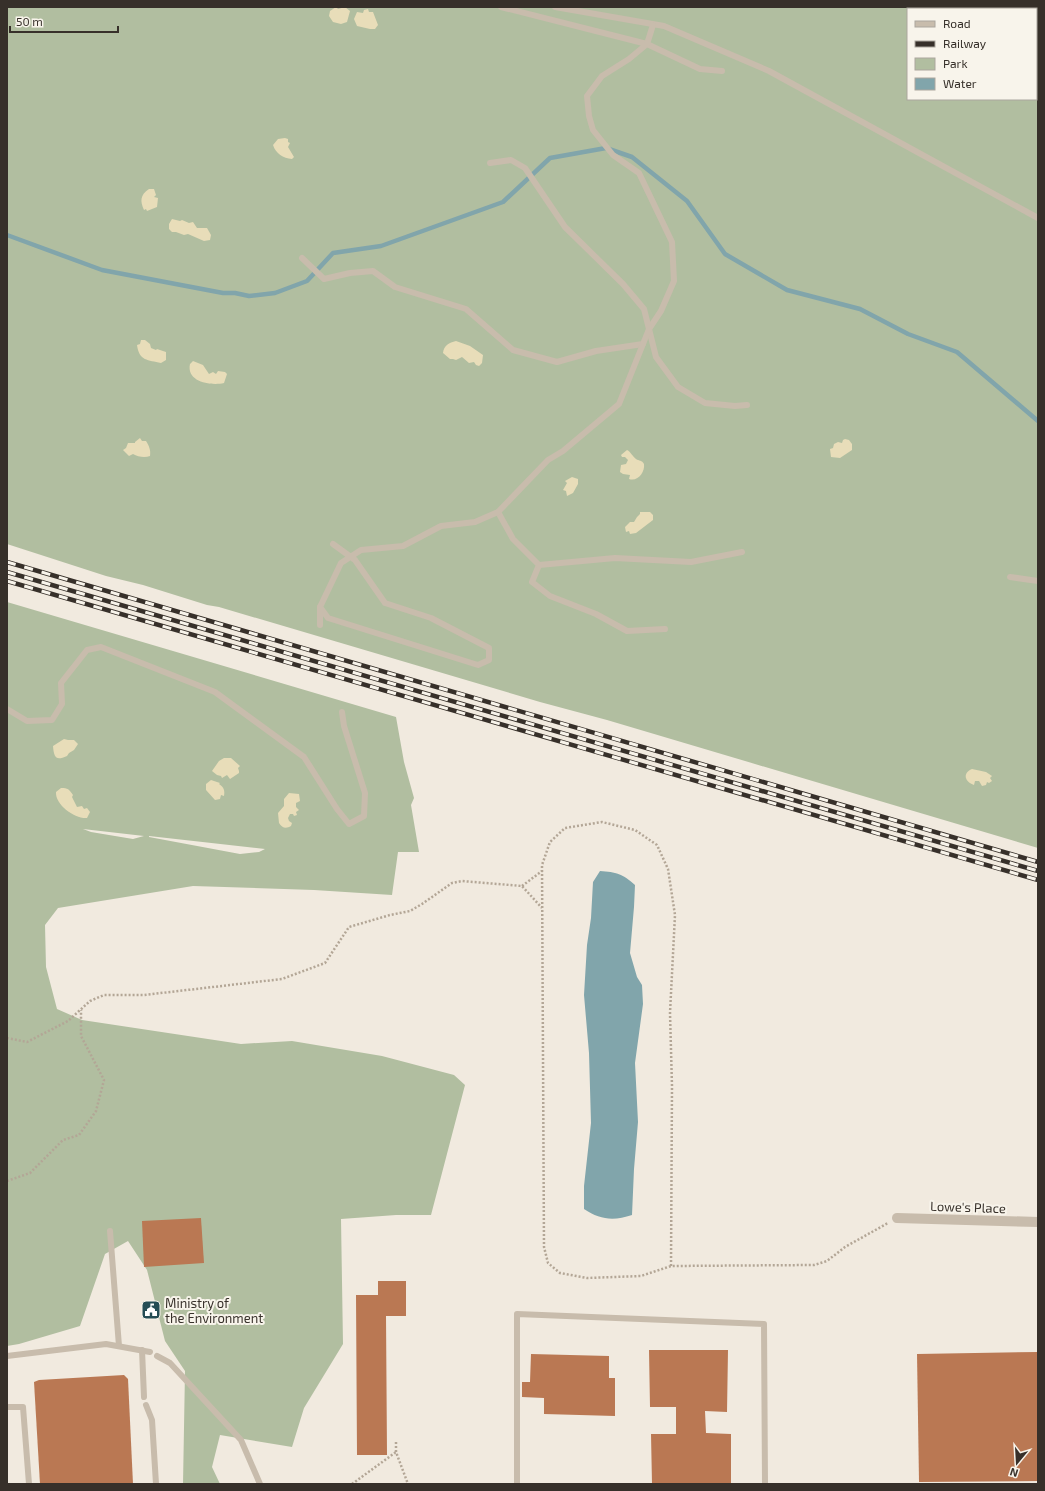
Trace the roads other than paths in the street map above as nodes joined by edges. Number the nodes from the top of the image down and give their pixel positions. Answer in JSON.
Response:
{"nodes":[{"id":1,"x":501,"y":7,"type":"edge"},
{"id":2,"x":555,"y":7,"type":"edge"},
{"id":3,"x":654,"y":25,"type":"junction"},
{"id":4,"x":647,"y":44,"type":"junction"},
{"id":5,"x":722,"y":71,"type":"dead end"},
{"id":6,"x":490,"y":163,"type":"dead end"},
{"id":7,"x":1038,"y":218,"type":"edge"},
{"id":8,"x":302,"y":258,"type":"dead end"},
{"id":9,"x":649,"y":329,"type":"junction"},
{"id":10,"x":643,"y":344,"type":"junction"},
{"id":11,"x":747,"y":405,"type":"dead end"},
{"id":12,"x":498,"y":512,"type":"junction"},
{"id":13,"x":333,"y":544,"type":"dead end"},
{"id":14,"x":742,"y":552,"type":"dead end"},
{"id":15,"x":350,"y":556,"type":"junction"},
{"id":16,"x":539,"y":565,"type":"junction"},
{"id":17,"x":1010,"y":578,"type":"dead end"},
{"id":18,"x":1038,"y":581,"type":"edge"},
{"id":19,"x":320,"y":607,"type":"junction"},
{"id":20,"x":320,"y":625,"type":"dead end"},
{"id":21,"x":665,"y":629,"type":"dead end"},
{"id":22,"x":7,"y":709,"type":"edge"},
{"id":23,"x":342,"y":712,"type":"dead end"},
{"id":24,"x":897,"y":1218,"type":"road end"},
{"id":25,"x":1038,"y":1222,"type":"edge"},
{"id":26,"x":110,"y":1231,"type":"dead end"},
{"id":27,"x":119,"y":1346,"type":"junction"},
{"id":28,"x":142,"y":1350,"type":"junction"},
{"id":29,"x":150,"y":1352,"type":"dead end"},
{"id":30,"x":7,"y":1356,"type":"edge"},
{"id":31,"x":157,"y":1356,"type":"dead end"},
{"id":32,"x":144,"y":1397,"type":"dead end"},
{"id":33,"x":146,"y":1405,"type":"dead end"},
{"id":34,"x":7,"y":1407,"type":"edge"},
{"id":35,"x":29,"y":1484,"type":"edge"},
{"id":36,"x":156,"y":1484,"type":"edge"},
{"id":37,"x":260,"y":1484,"type":"edge"},
{"id":38,"x":518,"y":1484,"type":"edge"},
{"id":39,"x":765,"y":1484,"type":"edge"}],
"edges":[{"from":1,"to":4,"type":"lane"},
{"from":2,"to":3,"type":"lane"},
{"from":3,"to":4,"type":"lane"},
{"from":3,"to":7,"type":"lane"},
{"from":4,"to":5,"type":"lane"},
{"from":4,"to":9,"type":"lane"},
{"from":6,"to":9,"type":"lane"},
{"from":8,"to":10,"type":"lane"},
{"from":9,"to":10,"type":"lane"},
{"from":9,"to":11,"type":"lane"},
{"from":10,"to":12,"type":"lane"},
{"from":12,"to":15,"type":"lane"},
{"from":12,"to":16,"type":"lane"},
{"from":13,"to":15,"type":"lane"},
{"from":14,"to":16,"type":"lane"},
{"from":15,"to":19,"type":"lane"},
{"from":15,"to":19,"type":"lane"},
{"from":16,"to":21,"type":"lane"},
{"from":17,"to":18,"type":"lane"},
{"from":19,"to":20,"type":"lane"},
{"from":22,"to":23,"type":"lane"},
{"from":24,"to":25,"type":"street","name":"Lowe's Place"},
{"from":26,"to":27,"type":"lane"},
{"from":27,"to":28,"type":"lane"},
{"from":27,"to":30,"type":"lane"},
{"from":28,"to":29,"type":"lane"},
{"from":28,"to":32,"type":"lane"},
{"from":31,"to":37,"type":"lane"},
{"from":33,"to":36,"type":"lane"},
{"from":34,"to":35,"type":"lane"},
{"from":38,"to":39,"type":"lane"}]}
